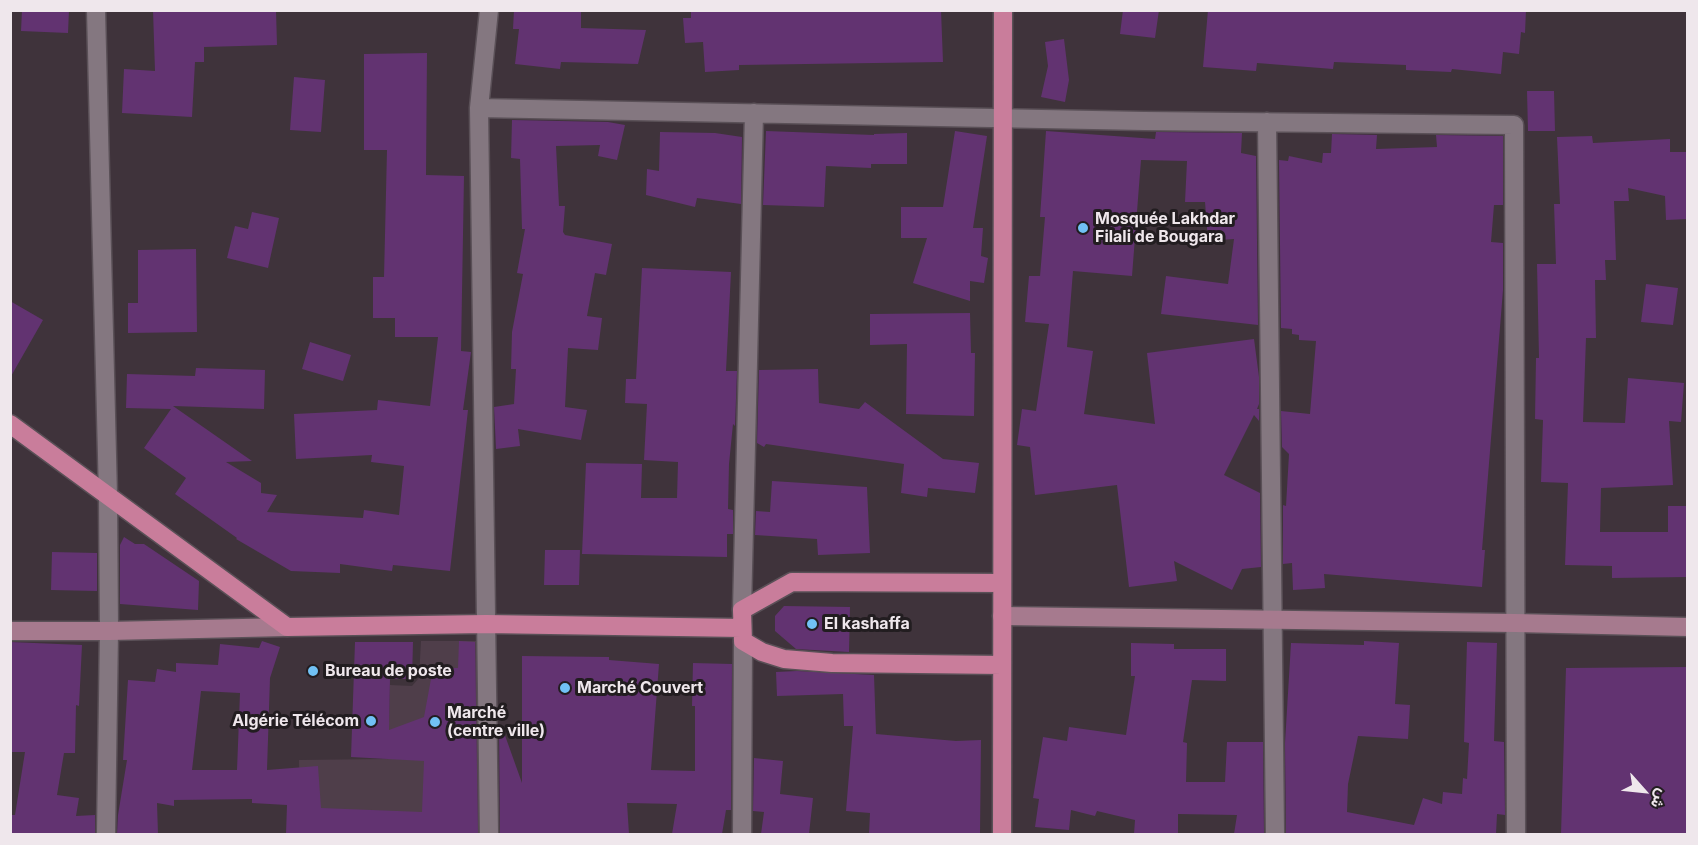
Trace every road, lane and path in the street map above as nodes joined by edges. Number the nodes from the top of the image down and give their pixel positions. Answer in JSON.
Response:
{"nodes":[{"id":1,"x":96,"y":10,"type":"edge"},
{"id":2,"x":489,"y":10,"type":"edge"},
{"id":3,"x":1003,"y":10,"type":"edge"},
{"id":4,"x":479,"y":108,"type":"junction"},
{"id":5,"x":754,"y":113,"type":"junction"},
{"id":6,"x":1003,"y":118,"type":"junction"},
{"id":7,"x":1267,"y":122,"type":"junction"},
{"id":8,"x":10,"y":424,"type":"edge"},
{"id":9,"x":108,"y":496,"type":"junction"},
{"id":10,"x":1002,"y":583,"type":"junction"},
{"id":11,"x":1002,"y":616,"type":"junction"},
{"id":12,"x":1273,"y":620,"type":"junction"},
{"id":13,"x":1515,"y":623,"type":"junction"},
{"id":14,"x":486,"y":624,"type":"junction"},
{"id":15,"x":742,"y":626,"type":"junction"},
{"id":16,"x":287,"y":627,"type":"junction"},
{"id":17,"x":1688,"y":627,"type":"edge"},
{"id":18,"x":10,"y":631,"type":"edge"},
{"id":19,"x":109,"y":632,"type":"junction"},
{"id":20,"x":1002,"y":665,"type":"junction"},
{"id":21,"x":106,"y":834,"type":"edge"},
{"id":22,"x":489,"y":834,"type":"edge"},
{"id":23,"x":742,"y":834,"type":"edge"},
{"id":24,"x":1002,"y":834,"type":"edge"},
{"id":25,"x":1275,"y":834,"type":"edge"},
{"id":26,"x":1516,"y":834,"type":"edge"}],
"edges":[{"from":1,"to":9,"type":"street"},
{"from":2,"to":4,"type":"street"},
{"from":3,"to":6,"type":"main road"},
{"from":4,"to":5,"type":"street"},
{"from":4,"to":14,"type":"street"},
{"from":5,"to":6,"type":"street"},
{"from":5,"to":15,"type":"street"},
{"from":6,"to":7,"type":"street"},
{"from":6,"to":10,"type":"main road"},
{"from":7,"to":12,"type":"street"},
{"from":7,"to":13,"type":"street"},
{"from":8,"to":9,"type":"main road"},
{"from":9,"to":16,"type":"main road"},
{"from":9,"to":19,"type":"street"},
{"from":10,"to":11,"type":"main road"},
{"from":10,"to":15,"type":"main road"},
{"from":11,"to":12,"type":"main road"},
{"from":11,"to":20,"type":"main road"},
{"from":12,"to":13,"type":"main road"},
{"from":12,"to":25,"type":"street"},
{"from":13,"to":17,"type":"main road"},
{"from":13,"to":26,"type":"street"},
{"from":14,"to":15,"type":"main road"},
{"from":14,"to":16,"type":"main road"},
{"from":14,"to":22,"type":"street"},
{"from":15,"to":20,"type":"main road"},
{"from":15,"to":23,"type":"street"},
{"from":16,"to":19,"type":"main road"},
{"from":18,"to":19,"type":"main road"},
{"from":19,"to":21,"type":"street"},
{"from":20,"to":24,"type":"main road"}]}
